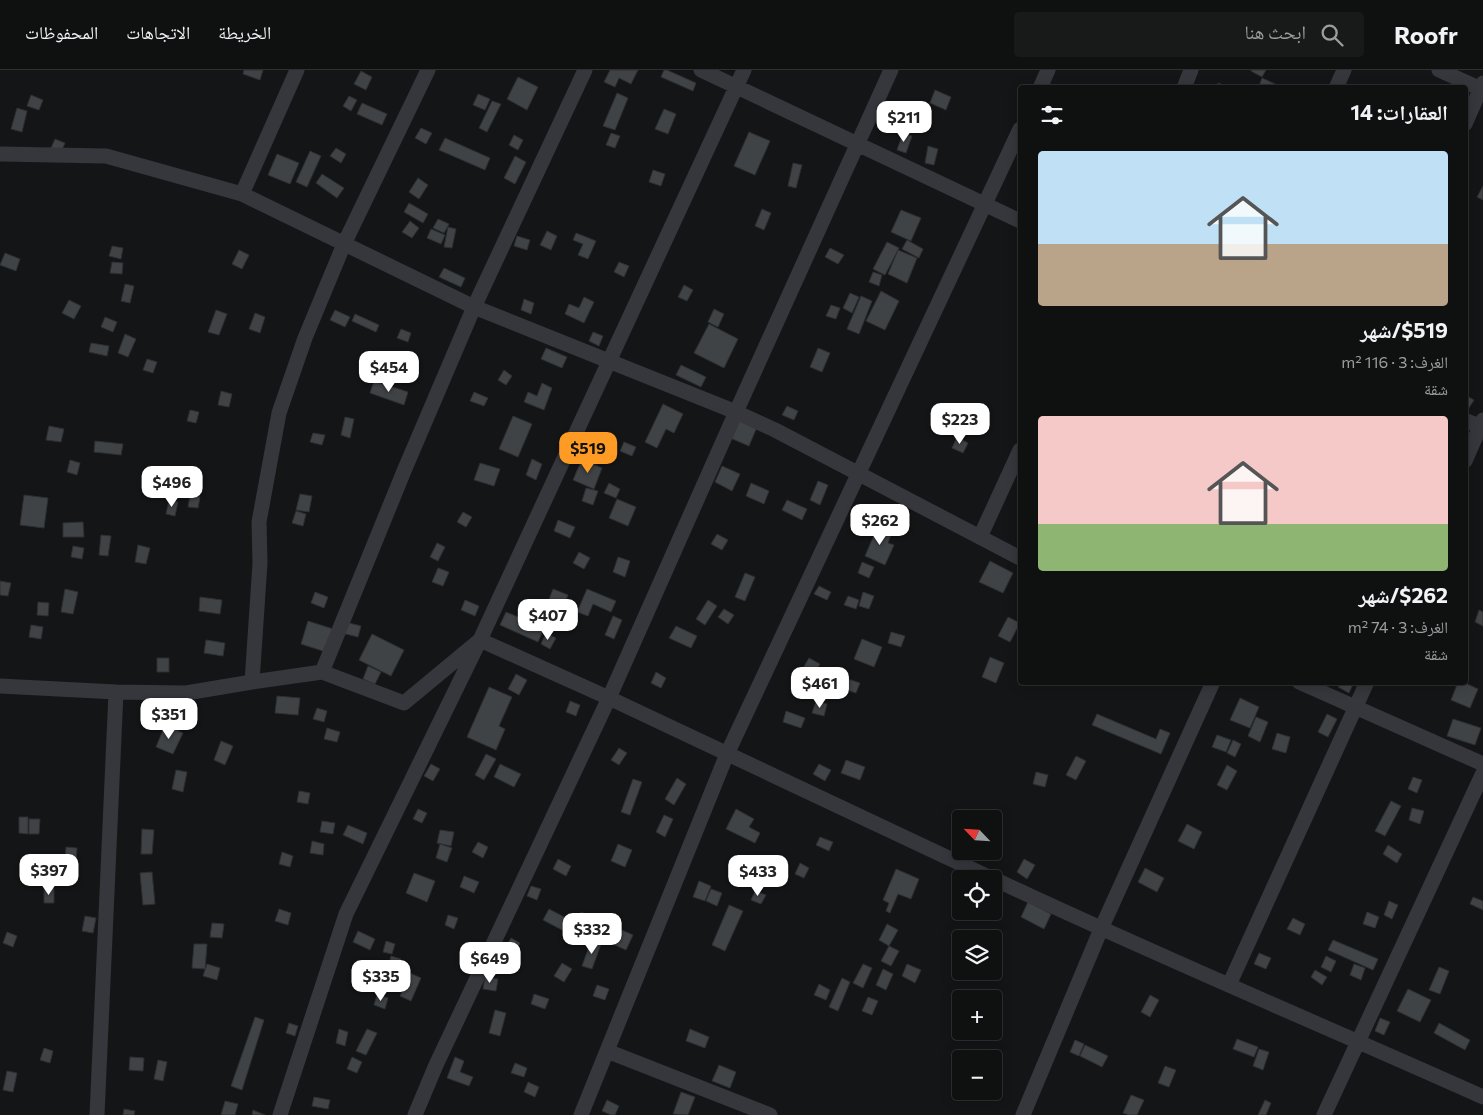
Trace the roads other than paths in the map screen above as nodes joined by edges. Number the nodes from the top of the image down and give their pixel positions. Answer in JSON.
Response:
{"nodes":[{"id":1,"x":297,"y":70,"type":"edge"},
{"id":2,"x":428,"y":70,"type":"edge"},
{"id":3,"x":585,"y":70,"type":"edge"},
{"id":4,"x":701,"y":70,"type":"edge"},
{"id":5,"x":744,"y":70,"type":"edge"},
{"id":6,"x":891,"y":70,"type":"edge"},
{"id":7,"x":1048,"y":70,"type":"edge"},
{"id":8,"x":1192,"y":70,"type":"edge"},
{"id":9,"x":1344,"y":70,"type":"edge"},
{"id":10,"x":1439,"y":70,"type":"edge"},
{"id":11,"x":1041,"y":85,"type":"edge"},
{"id":12,"x":1185,"y":85,"type":"edge"},
{"id":13,"x":1337,"y":85,"type":"edge"},
{"id":14,"x":736,"y":87,"type":"junction"},
{"id":15,"x":1482,"y":87,"type":"edge"},
{"id":16,"x":1468,"y":117,"type":"edge"},
{"id":17,"x":1018,"y":133,"type":"edge"},
{"id":18,"x":857,"y":144,"type":"junction"},
{"id":19,"x":0,"y":154,"type":"edge"},
{"id":20,"x":242,"y":194,"type":"junction"},
{"id":21,"x":984,"y":204,"type":"junction"},
{"id":22,"x":1018,"y":220,"type":"edge"},
{"id":23,"x":344,"y":244,"type":"junction"},
{"id":24,"x":474,"y":307,"type":"junction"},
{"id":25,"x":609,"y":362,"type":"junction"},
{"id":26,"x":736,"y":412,"type":"junction"},
{"id":27,"x":1468,"y":421,"type":"edge"},
{"id":28,"x":1482,"y":425,"type":"edge"},
{"id":29,"x":1018,"y":454,"type":"edge"},
{"id":30,"x":1468,"y":455,"type":"edge"},
{"id":31,"x":858,"y":473,"type":"junction"},
{"id":32,"x":980,"y":537,"type":"junction"},
{"id":33,"x":1018,"y":557,"type":"edge"},
{"id":34,"x":480,"y":640,"type":"junction"},
{"id":35,"x":322,"y":672,"type":"junction"},
{"id":36,"x":252,"y":682,"type":"junction"},
{"id":37,"x":1212,"y":685,"type":"edge"},
{"id":38,"x":1306,"y":685,"type":"edge"},
{"id":39,"x":1366,"y":685,"type":"edge"},
{"id":40,"x":0,"y":686,"type":"edge"},
{"id":41,"x":116,"y":692,"type":"junction"},
{"id":42,"x":609,"y":698,"type":"junction"},
{"id":43,"x":1356,"y":707,"type":"junction"},
{"id":44,"x":727,"y":754,"type":"junction"},
{"id":45,"x":1483,"y":764,"type":"edge"},
{"id":46,"x":1483,"y":772,"type":"edge"},
{"id":47,"x":974,"y":870,"type":"edge"},
{"id":48,"x":1002,"y":883,"type":"edge"},
{"id":49,"x":1100,"y":929,"type":"junction"},
{"id":50,"x":1229,"y":985,"type":"junction"},
{"id":51,"x":1358,"y":1040,"type":"junction"},
{"id":52,"x":607,"y":1051,"type":"junction"},
{"id":53,"x":1483,"y":1097,"type":"edge"},
{"id":54,"x":96,"y":1115,"type":"edge"},
{"id":55,"x":280,"y":1115,"type":"edge"},
{"id":56,"x":415,"y":1115,"type":"edge"},
{"id":57,"x":581,"y":1115,"type":"edge"},
{"id":58,"x":770,"y":1115,"type":"edge"},
{"id":59,"x":1023,"y":1115,"type":"edge"},
{"id":60,"x":1324,"y":1115,"type":"edge"}],
"edges":[{"from":1,"to":20,"type":"street"},
{"from":2,"to":23,"type":"street"},
{"from":3,"to":24,"type":"street"},
{"from":4,"to":14,"type":"street"},
{"from":5,"to":14,"type":"street"},
{"from":6,"to":18,"type":"street"},
{"from":7,"to":11,"type":"street"},
{"from":8,"to":12,"type":"street"},
{"from":9,"to":13,"type":"street"},
{"from":10,"to":15,"type":"street"},
{"from":14,"to":18,"type":"street"},
{"from":14,"to":25,"type":"street"},
{"from":15,"to":16,"type":"street"},
{"from":17,"to":21,"type":"street"},
{"from":18,"to":21,"type":"street"},
{"from":18,"to":26,"type":"street"},
{"from":19,"to":20,"type":"street"},
{"from":20,"to":23,"type":"street"},
{"from":21,"to":22,"type":"street"},
{"from":21,"to":31,"type":"street"},
{"from":23,"to":24,"type":"street"},
{"from":23,"to":36,"type":"street"},
{"from":24,"to":25,"type":"street"},
{"from":24,"to":35,"type":"street"},
{"from":25,"to":26,"type":"street"},
{"from":25,"to":34,"type":"street"},
{"from":26,"to":31,"type":"street"},
{"from":26,"to":42,"type":"street"},
{"from":27,"to":28,"type":"street"},
{"from":28,"to":30,"type":"street"},
{"from":29,"to":32,"type":"street"},
{"from":31,"to":32,"type":"street"},
{"from":31,"to":44,"type":"street"},
{"from":32,"to":33,"type":"street"},
{"from":34,"to":35,"type":"street"},
{"from":34,"to":42,"type":"street"},
{"from":34,"to":55,"type":"street"},
{"from":35,"to":36,"type":"street"},
{"from":36,"to":41,"type":"street"},
{"from":37,"to":49,"type":"street"},
{"from":38,"to":43,"type":"street"},
{"from":39,"to":43,"type":"street"},
{"from":40,"to":41,"type":"street"},
{"from":41,"to":54,"type":"street"},
{"from":42,"to":44,"type":"street"},
{"from":42,"to":56,"type":"street"},
{"from":43,"to":45,"type":"street"},
{"from":43,"to":50,"type":"street"},
{"from":44,"to":47,"type":"street"},
{"from":44,"to":52,"type":"street"},
{"from":46,"to":51,"type":"street"},
{"from":48,"to":49,"type":"street"},
{"from":49,"to":50,"type":"street"},
{"from":49,"to":59,"type":"street"},
{"from":50,"to":51,"type":"street"},
{"from":51,"to":53,"type":"street"},
{"from":51,"to":60,"type":"street"},
{"from":52,"to":57,"type":"street"},
{"from":52,"to":58,"type":"street"}]}
